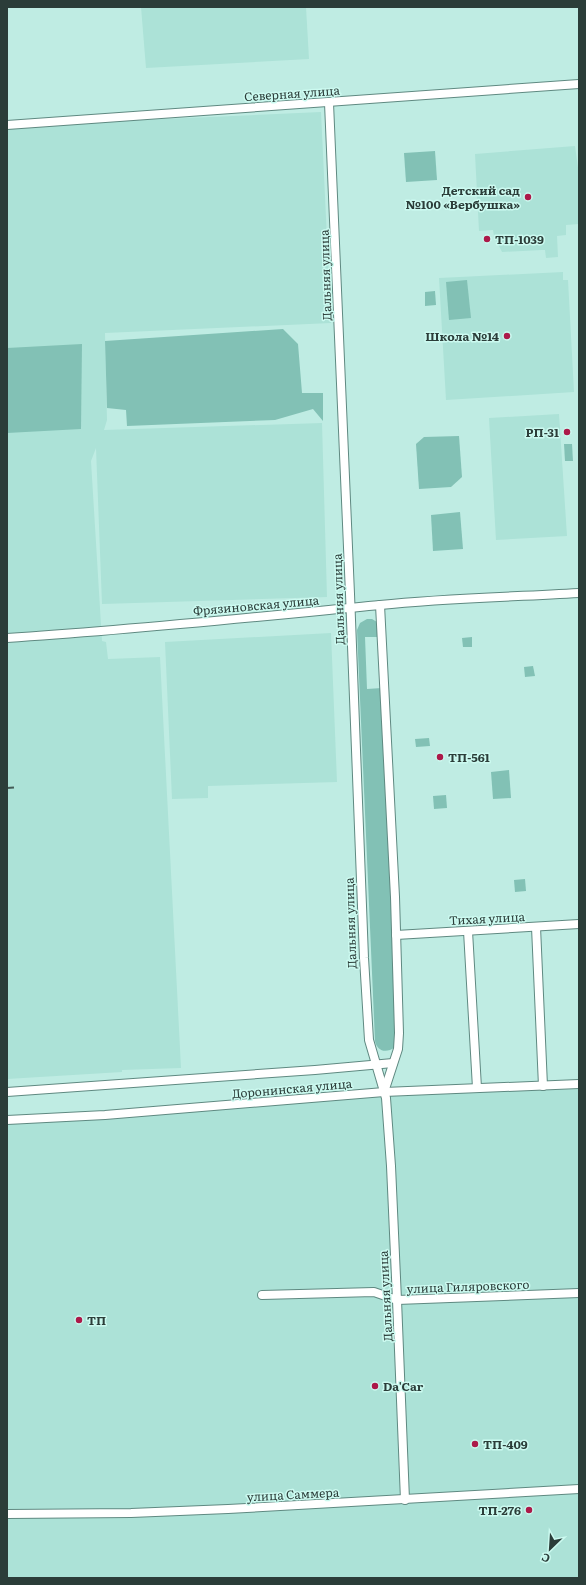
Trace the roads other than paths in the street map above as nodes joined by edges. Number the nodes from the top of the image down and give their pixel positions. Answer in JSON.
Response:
{"nodes":[{"id":1,"x":579,"y":84,"type":"edge"},
{"id":2,"x":329,"y":103,"type":"junction"},
{"id":3,"x":7,"y":125,"type":"edge"},
{"id":4,"x":579,"y":593,"type":"edge"},
{"id":5,"x":380,"y":605,"type":"junction"},
{"id":6,"x":350,"y":609,"type":"junction"},
{"id":7,"x":7,"y":638,"type":"edge"},
{"id":8,"x":579,"y":924,"type":"edge"},
{"id":9,"x":536,"y":928,"type":"junction"},
{"id":10,"x":468,"y":931,"type":"junction"},
{"id":11,"x":396,"y":936,"type":"junction"},
{"id":12,"x":393,"y":1063,"type":"junction"},
{"id":13,"x":376,"y":1064,"type":"junction"},
{"id":14,"x":579,"y":1084,"type":"edge"},
{"id":15,"x":544,"y":1086,"type":"junction"},
{"id":16,"x":478,"y":1088,"type":"junction"},
{"id":17,"x":7,"y":1092,"type":"edge"},
{"id":18,"x":384,"y":1092,"type":"junction"},
{"id":19,"x":7,"y":1120,"type":"edge"},
{"id":20,"x":579,"y":1293,"type":"edge"},
{"id":21,"x":262,"y":1295,"type":"dead end"},
{"id":22,"x":397,"y":1300,"type":"junction"},
{"id":23,"x":579,"y":1489,"type":"edge"},
{"id":24,"x":405,"y":1500,"type":"junction"},
{"id":25,"x":7,"y":1514,"type":"edge"}],
"edges":[{"from":1,"to":2,"type":"street","name":"Северная улица"},
{"from":2,"to":3,"type":"street","name":"Северная улица"},
{"from":2,"to":6,"type":"street","name":"Дальняя улица"},
{"from":4,"to":5,"type":"street","name":"Фрязиновская улица"},
{"from":5,"to":6,"type":"street","name":"Фрязиновская улица"},
{"from":5,"to":11,"type":"street","name":"Дальняя улица"},
{"from":6,"to":7,"type":"street","name":"Фрязиновская улица"},
{"from":6,"to":13,"type":"street","name":"Дальняя улица"},
{"from":8,"to":9,"type":"street","name":"Тихая улица"},
{"from":9,"to":10,"type":"street","name":"Тихая улица"},
{"from":9,"to":15,"type":"street"},
{"from":10,"to":11,"type":"street","name":"Тихая улица"},
{"from":10,"to":16,"type":"street"},
{"from":11,"to":12,"type":"street","name":"Дальняя улица"},
{"from":12,"to":13,"type":"street"},
{"from":12,"to":18,"type":"street","name":"Дальняя улица"},
{"from":13,"to":17,"type":"street"},
{"from":13,"to":18,"type":"street","name":"Дальняя улица"},
{"from":14,"to":15,"type":"street","name":"Доронинская улица"},
{"from":15,"to":16,"type":"street","name":"Доронинская улица"},
{"from":16,"to":18,"type":"street","name":"Доронинская улица"},
{"from":18,"to":19,"type":"street","name":"Доронинская улица"},
{"from":18,"to":22,"type":"street","name":"Дальняя улица"},
{"from":20,"to":22,"type":"street","name":"улица Гиляровского"},
{"from":21,"to":22,"type":"street","name":"улица Гиляровского"},
{"from":22,"to":24,"type":"street","name":"Дальняя улица"},
{"from":23,"to":24,"type":"street","name":"улица Саммера"},
{"from":24,"to":25,"type":"street","name":"улица Саммера"}]}
